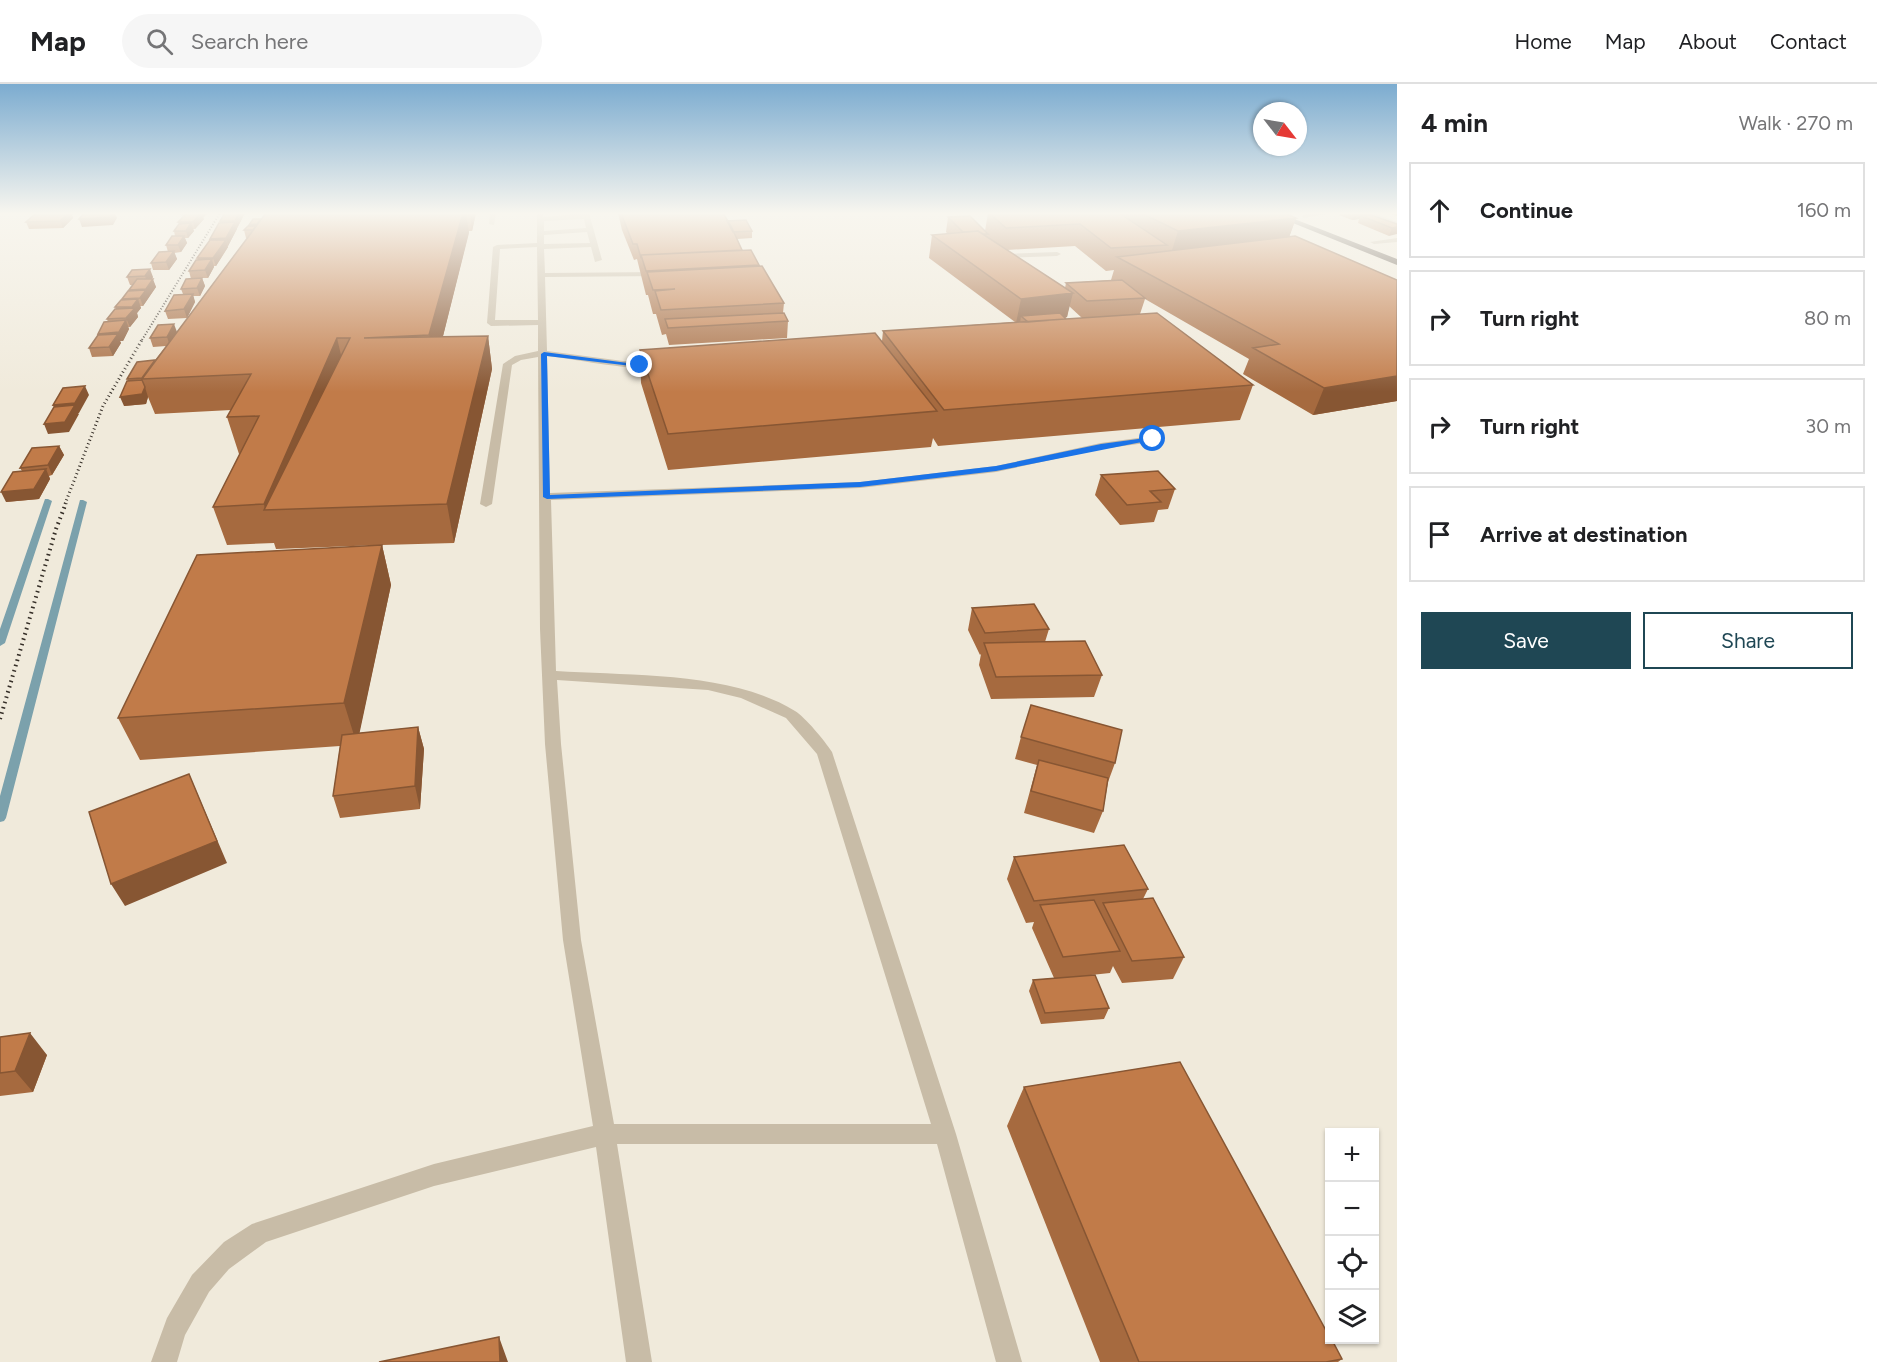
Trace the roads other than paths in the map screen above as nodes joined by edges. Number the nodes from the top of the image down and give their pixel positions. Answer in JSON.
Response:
{"nodes":[{"id":1,"x":495,"y":273,"type":"edge"},
{"id":2,"x":670,"y":274,"type":"edge"},
{"id":3,"x":542,"y":275,"type":"joint"},
{"id":4,"x":543,"y":322,"type":"junction"},
{"id":5,"x":491,"y":323,"type":"junction"},
{"id":6,"x":490,"y":334,"type":"edge"},
{"id":7,"x":544,"y":354,"type":"junction"},
{"id":8,"x":673,"y":364,"type":"edge"},
{"id":9,"x":1153,"y":439,"type":"dead end"},
{"id":10,"x":547,"y":497,"type":"junction"},
{"id":11,"x":486,"y":504,"type":"dead end"},
{"id":12,"x":550,"y":675,"type":"junction"},
{"id":13,"x":605,"y":1134,"type":"junction"},
{"id":14,"x":945,"y":1134,"type":"junction"},
{"id":15,"x":164,"y":1362,"type":"edge"},
{"id":16,"x":639,"y":1362,"type":"edge"},
{"id":17,"x":1009,"y":1362,"type":"edge"}],
"edges":[{"from":1,"to":5,"type":"lane"},
{"from":2,"to":3,"type":"lane"},
{"from":3,"to":4,"type":"lane"},
{"from":4,"to":5,"type":"lane"},
{"from":4,"to":7,"type":"lane"},
{"from":5,"to":6,"type":"lane"},
{"from":7,"to":8,"type":"lane"},
{"from":7,"to":10,"type":"lane"},
{"from":7,"to":11,"type":"lane"},
{"from":9,"to":10,"type":"lane"},
{"from":10,"to":12,"type":"lane"},
{"from":12,"to":13,"type":"lane"},
{"from":12,"to":14,"type":"lane"},
{"from":13,"to":14,"type":"lane"},
{"from":13,"to":15,"type":"lane"},
{"from":13,"to":16,"type":"lane"},
{"from":14,"to":17,"type":"lane"}]}
